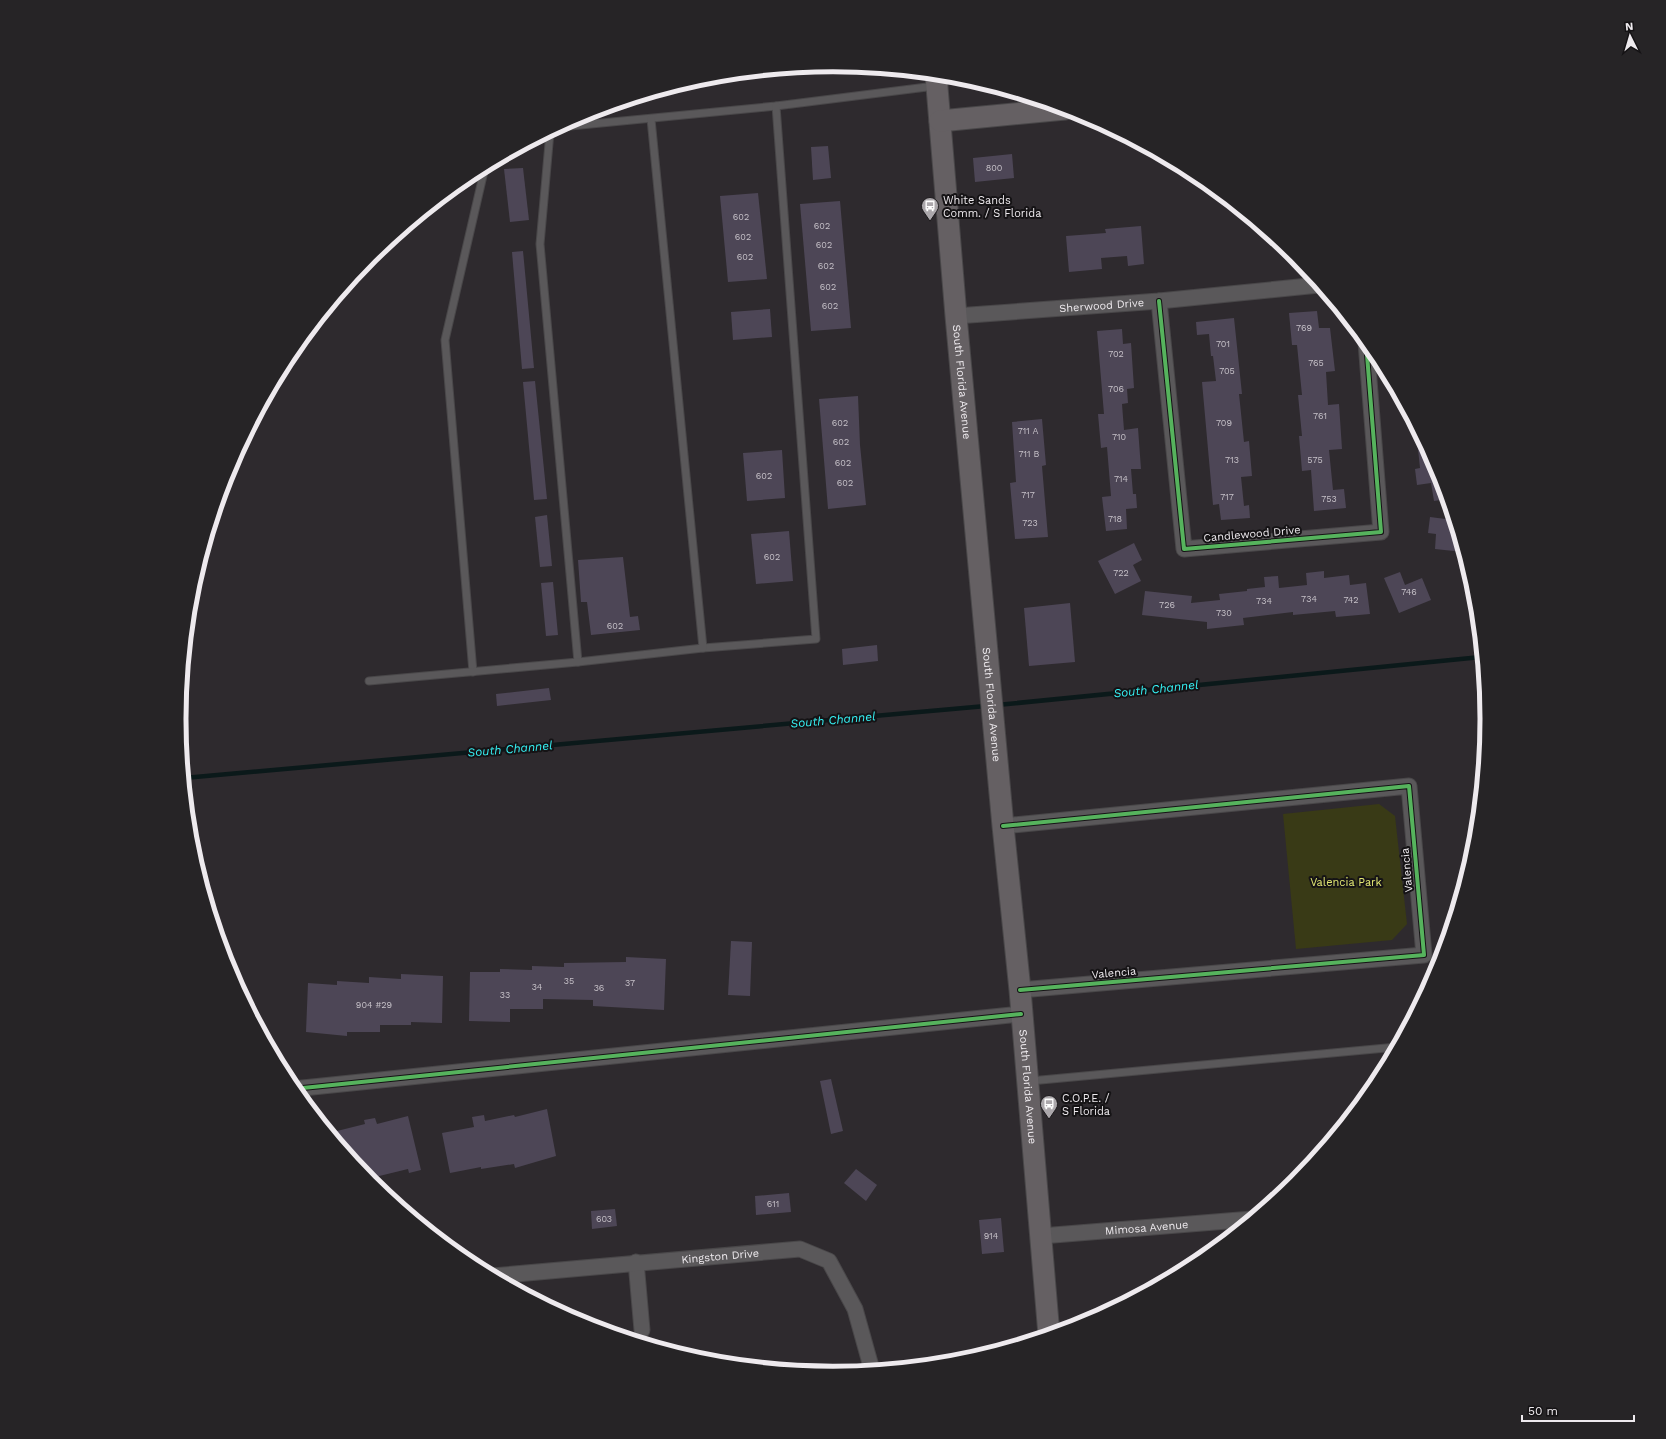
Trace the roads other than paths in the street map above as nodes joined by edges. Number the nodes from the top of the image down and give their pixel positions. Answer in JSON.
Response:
{"nodes":[{"id":1,"x":934,"y":80,"type":"edge"},
{"id":2,"x":937,"y":80,"type":"edge"},
{"id":3,"x":776,"y":106,"type":"junction"},
{"id":4,"x":1052,"y":110,"type":"edge"},
{"id":5,"x":651,"y":119,"type":"junction"},
{"id":6,"x":940,"y":121,"type":"junction"},
{"id":7,"x":575,"y":126,"type":"edge"},
{"id":8,"x":549,"y":138,"type":"edge"},
{"id":9,"x":483,"y":175,"type":"edge"},
{"id":10,"x":1313,"y":286,"type":"edge"},
{"id":11,"x":1159,"y":301,"type":"junction"},
{"id":12,"x":956,"y":316,"type":"junction"},
{"id":13,"x":1367,"y":354,"type":"edge"},
{"id":14,"x":702,"y":648,"type":"junction"},
{"id":15,"x":578,"y":662,"type":"junction"},
{"id":16,"x":473,"y":672,"type":"junction"},
{"id":17,"x":369,"y":681,"type":"dead end"},
{"id":18,"x":1003,"y":826,"type":"junction"},
{"id":19,"x":1020,"y":990,"type":"junction"},
{"id":20,"x":1022,"y":1014,"type":"junction"},
{"id":21,"x":1391,"y":1047,"type":"edge"},
{"id":22,"x":1028,"y":1081,"type":"junction"},
{"id":23,"x":301,"y":1088,"type":"edge"},
{"id":24,"x":1243,"y":1220,"type":"edge"},
{"id":25,"x":1041,"y":1236,"type":"junction"},
{"id":26,"x":636,"y":1262,"type":"junction"},
{"id":27,"x":501,"y":1275,"type":"edge"},
{"id":28,"x":642,"y":1330,"type":"dead end"},
{"id":29,"x":1049,"y":1330,"type":"edge"},
{"id":30,"x":871,"y":1366,"type":"edge"}],
"edges":[{"from":1,"to":3,"type":"lane"},
{"from":2,"to":6,"type":"main road","name":"South Florida Avenue"},
{"from":3,"to":5,"type":"lane"},
{"from":3,"to":14,"type":"lane"},
{"from":4,"to":6,"type":"main road"},
{"from":5,"to":7,"type":"lane"},
{"from":5,"to":14,"type":"lane"},
{"from":6,"to":12,"type":"main road","name":"South Florida Avenue"},
{"from":8,"to":15,"type":"lane"},
{"from":9,"to":16,"type":"lane"},
{"from":10,"to":11,"type":"street","name":"Sherwood Drive"},
{"from":11,"to":12,"type":"street","name":"Sherwood Drive"},
{"from":11,"to":13,"type":"street","name":"Candlewood Drive"},
{"from":12,"to":18,"type":"main road","name":"South Florida Avenue"},
{"from":14,"to":15,"type":"lane"},
{"from":15,"to":16,"type":"lane"},
{"from":16,"to":17,"type":"lane"},
{"from":18,"to":19,"type":"main road","name":"South Florida Avenue"},
{"from":18,"to":19,"type":"street","name":"Valencia"},
{"from":19,"to":20,"type":"main road","name":"South Florida Avenue"},
{"from":20,"to":22,"type":"main road","name":"South Florida Avenue"},
{"from":20,"to":23,"type":"street"},
{"from":21,"to":22,"type":"lane"},
{"from":22,"to":25,"type":"main road","name":"South Florida Avenue"},
{"from":24,"to":25,"type":"street","name":"Mimosa Avenue"},
{"from":25,"to":29,"type":"main road","name":"South Florida Avenue"},
{"from":26,"to":27,"type":"street","name":"Kingston Drive"},
{"from":26,"to":28,"type":"street"},
{"from":26,"to":30,"type":"street","name":"Kingston Drive"}]}
